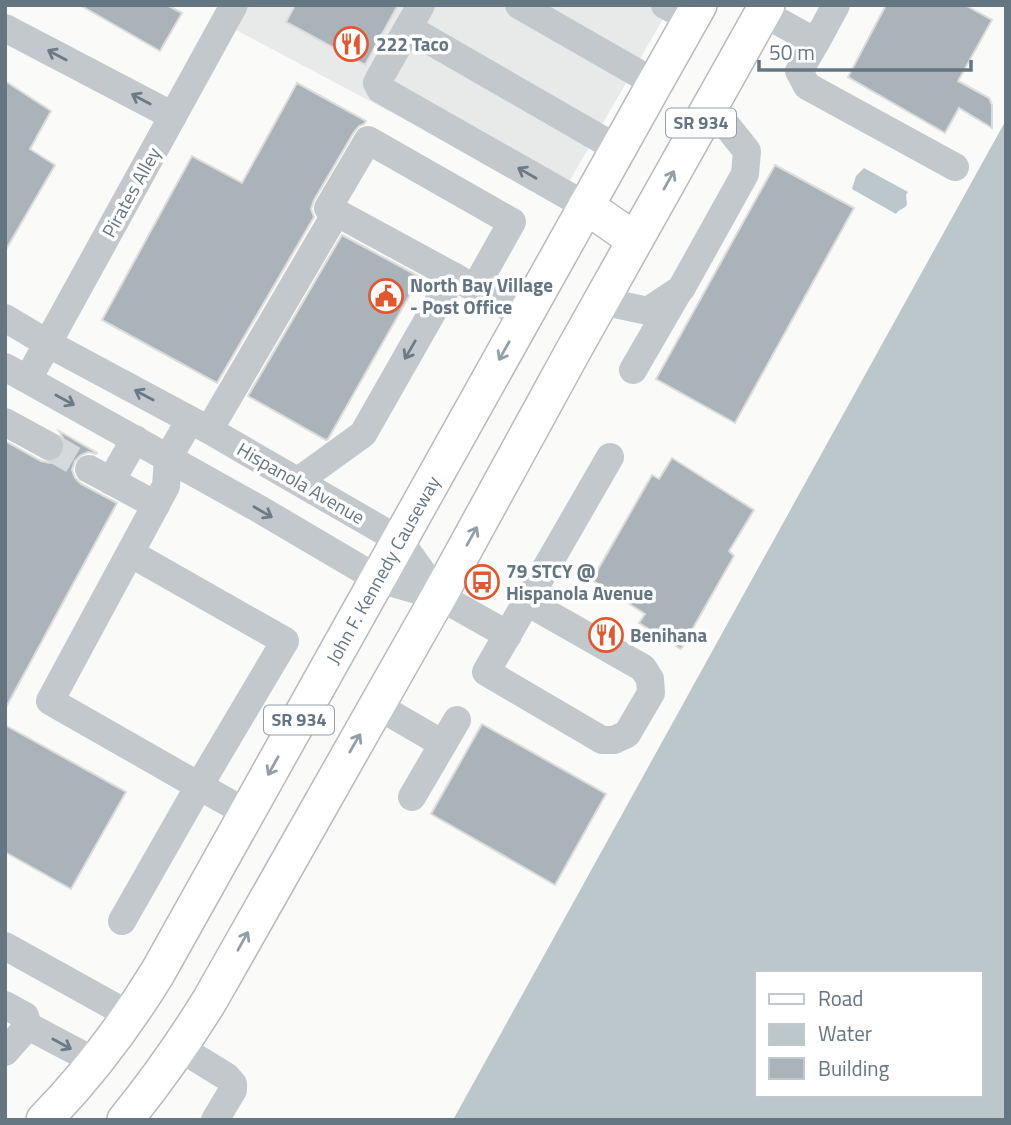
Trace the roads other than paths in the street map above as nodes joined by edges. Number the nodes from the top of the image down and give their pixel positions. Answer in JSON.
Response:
{"nodes":[{"id":1,"x":234,"y":5,"type":"edge"},
{"id":2,"x":519,"y":5,"type":"edge"},
{"id":3,"x":836,"y":5,"type":"edge"},
{"id":4,"x":765,"y":9,"type":"edge"},
{"id":5,"x":685,"y":10,"type":"edge"},
{"id":6,"x":415,"y":17,"type":"edge"},
{"id":7,"x":5,"y":27,"type":"edge"},
{"id":8,"x":816,"y":42,"type":"junction"},
{"id":9,"x":655,"y":83,"type":"junction"},
{"id":10,"x":711,"y":106,"type":"junction"},
{"id":11,"x":173,"y":116,"type":"junction"},
{"id":12,"x":618,"y":149,"type":"junction"},
{"id":13,"x":955,"y":166,"type":"dead end"},
{"id":14,"x":586,"y":206,"type":"junction"},
{"id":15,"x":336,"y":213,"type":"junction"},
{"id":16,"x":635,"y":240,"type":"junction"},
{"id":17,"x":464,"y":282,"type":"junction"},
{"id":18,"x":681,"y":289,"type":"junction"},
{"id":19,"x":601,"y":301,"type":"junction"},
{"id":20,"x":524,"y":316,"type":"junction"},
{"id":21,"x":27,"y":331,"type":"edge"},
{"id":22,"x":633,"y":370,"type":"dead end"},
{"id":23,"x":12,"y":373,"type":"edge"},
{"id":24,"x":5,"y":422,"type":"edge"},
{"id":25,"x":199,"y":425,"type":"junction"},
{"id":26,"x":135,"y":439,"type":"junction"},
{"id":27,"x":49,"y":446,"type":"tunnel mouth"},
{"id":28,"x":610,"y":457,"type":"dead end"},
{"id":29,"x":168,"y":458,"type":"junction"},
{"id":30,"x":298,"y":481,"type":"junction"},
{"id":31,"x":156,"y":505,"type":"junction"},
{"id":32,"x":399,"y":540,"type":"junction"},
{"id":33,"x":130,"y":553,"type":"junction"},
{"id":34,"x":378,"y":579,"type":"junction"},
{"id":35,"x":439,"y":596,"type":"junction"},
{"id":36,"x":527,"y":602,"type":"junction"},
{"id":37,"x":508,"y":635,"type":"junction"},
{"id":38,"x":376,"y":705,"type":"junction"},
{"id":39,"x":457,"y":720,"type":"dead end"},
{"id":40,"x":443,"y":744,"type":"junction"},
{"id":41,"x":199,"y":786,"type":"junction"},
{"id":42,"x":412,"y":797,"type":"dead end"},
{"id":43,"x":247,"y":813,"type":"junction"},
{"id":44,"x":122,"y":920,"type":"dead end"},
{"id":45,"x":5,"y":946,"type":"edge"},
{"id":46,"x":158,"y":972,"type":"junction"},
{"id":47,"x":210,"y":1000,"type":"junction"},
{"id":48,"x":5,"y":1005,"type":"edge"},
{"id":49,"x":131,"y":1016,"type":"junction"},
{"id":50,"x":28,"y":1026,"type":"junction"},
{"id":51,"x":180,"y":1048,"type":"junction"},
{"id":52,"x":5,"y":1052,"type":"edge"},
{"id":53,"x":96,"y":1062,"type":"junction"},
{"id":54,"x":229,"y":1113,"type":"edge"},
{"id":55,"x":44,"y":1120,"type":"edge"},
{"id":56,"x":125,"y":1120,"type":"edge"}],
"edges":[{"from":1,"to":11,"type":"street","name":"Pirates Alley"},
{"from":2,"to":9,"type":"street"},
{"from":3,"to":8,"type":"street"},
{"from":4,"to":8,"type":"street"},
{"from":4,"to":10,"type":"main road","number":"SR 934"},
{"from":5,"to":9,"type":"main road","name":"John F. Kennedy Causeway","number":"SR 934"},
{"from":6,"to":12,"type":"street"},
{"from":14,"to":6,"type":"street","one_way":true},
{"from":11,"to":7,"type":"street","one_way":true},
{"from":8,"to":13,"type":"street"},
{"from":9,"to":12,"type":"main road","name":"John F. Kennedy Causeway","number":"SR 934"},
{"from":16,"to":10,"type":"main road","number":"SR 934","one_way":true},
{"from":10,"to":18,"type":"street"},
{"from":11,"to":21,"type":"street","name":"Pirates Alley"},
{"from":12,"to":14,"type":"main road","name":"John F. Kennedy Causeway","number":"SR 934"},
{"from":14,"to":16,"type":"main road"},
{"from":14,"to":20,"type":"main road","name":"John F. Kennedy Causeway","number":"SR 934"},
{"from":15,"to":17,"type":"street"},
{"from":15,"to":17,"type":"street"},
{"from":15,"to":25,"type":"street"},
{"from":16,"to":19,"type":"main road","number":"SR 934"},
{"from":17,"to":20,"type":"street"},
{"from":17,"to":30,"type":"street","one_way":true},
{"from":18,"to":19,"type":"street"},
{"from":18,"to":22,"type":"street"},
{"from":35,"to":19,"type":"main road","number":"SR 934","one_way":true},
{"from":20,"to":32,"type":"main road","name":"John F. Kennedy Causeway","number":"SR 934","one_way":true},
{"from":21,"to":23,"type":"street","name":"Pirates Alley"},
{"from":25,"to":21,"type":"street","name":"Hispanola Avenue","one_way":true},
{"from":23,"to":26,"type":"street","one_way":true},
{"from":24,"to":27,"type":"street"},
{"from":25,"to":29,"type":"street"},
{"from":25,"to":30,"type":"street","name":"Hispanola Avenue"},
{"from":26,"to":29,"type":"street"},
{"from":26,"to":31,"type":"street"},
{"from":28,"to":36,"type":"street"},
{"from":29,"to":31,"type":"street"},
{"from":29,"to":34,"type":"street","one_way":true},
{"from":30,"to":32,"type":"street","name":"Hispanola Avenue"},
{"from":31,"to":33,"type":"street"},
{"from":32,"to":34,"type":"main road","name":"John F. Kennedy Causeway","number":"SR 934"},
{"from":32,"to":35,"type":"street","name":"Hispanola Avenue"},
{"from":33,"to":41,"type":"street"},
{"from":33,"to":41,"type":"street"},
{"from":34,"to":35,"type":"street"},
{"from":34,"to":43,"type":"main road","name":"John F. Kennedy Causeway","number":"SR 934","one_way":true},
{"from":35,"to":37,"type":"street"},
{"from":35,"to":38,"type":"main road","number":"SR 934"},
{"from":36,"to":37,"type":"street"},
{"from":36,"to":37,"type":"street"},
{"from":38,"to":40,"type":"street"},
{"from":47,"to":38,"type":"main road","number":"SR 934","one_way":true},
{"from":39,"to":40,"type":"street"},
{"from":40,"to":42,"type":"street"},
{"from":41,"to":43,"type":"street"},
{"from":41,"to":44,"type":"street"},
{"from":43,"to":46,"type":"main road","name":"John F. Kennedy Causeway","number":"SR 934"},
{"from":45,"to":49,"type":"street"},
{"from":46,"to":47,"type":"main road"},
{"from":46,"to":49,"type":"main road","name":"John F. Kennedy Causeway","number":"SR 934"},
{"from":47,"to":51,"type":"main road","number":"SR 934"},
{"from":48,"to":50,"type":"street"},
{"from":49,"to":53,"type":"main road","name":"John F. Kennedy Causeway","number":"SR 934"},
{"from":50,"to":52,"type":"street"},
{"from":50,"to":53,"type":"street","one_way":true},
{"from":51,"to":54,"type":"street"},
{"from":51,"to":56,"type":"main road","number":"SR 934"},
{"from":53,"to":55,"type":"main road","name":"John F. Kennedy Causeway","number":"SR 934"}]}
